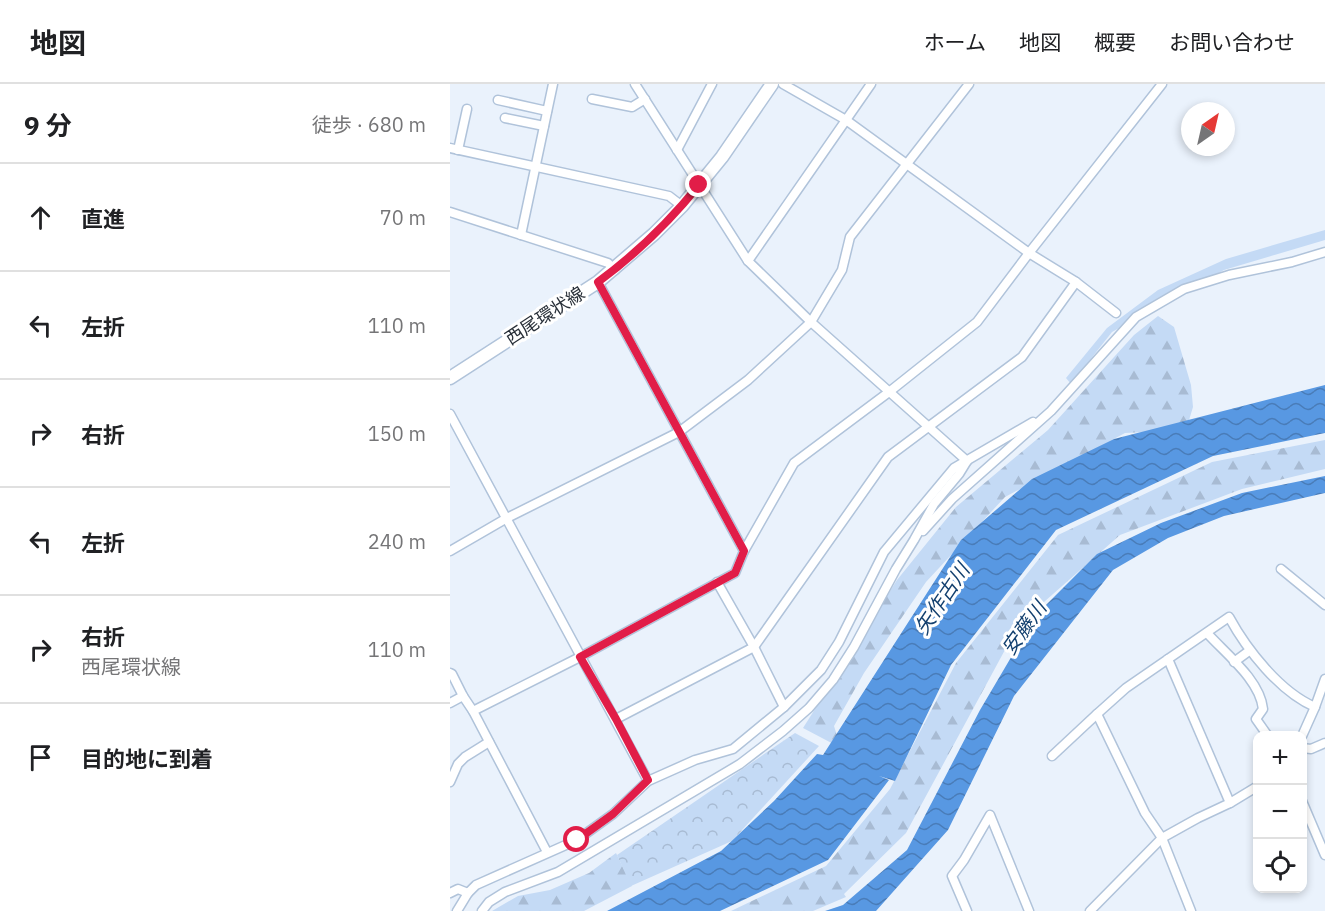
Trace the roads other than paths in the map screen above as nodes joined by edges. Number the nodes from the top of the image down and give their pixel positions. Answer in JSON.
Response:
{"nodes":[{"id":1,"x":553,"y":84,"type":"edge"},
{"id":2,"x":635,"y":84,"type":"edge"},
{"id":3,"x":712,"y":84,"type":"edge"},
{"id":4,"x":772,"y":84,"type":"edge"},
{"id":5,"x":783,"y":84,"type":"edge"},
{"id":6,"x":871,"y":84,"type":"edge"},
{"id":7,"x":969,"y":84,"type":"edge"},
{"id":8,"x":1162,"y":84,"type":"edge"},
{"id":9,"x":592,"y":99,"type":"dead end"},
{"id":10,"x":645,"y":99,"type":"junction"},
{"id":11,"x":498,"y":100,"type":"dead end"},
{"id":12,"x":467,"y":109,"type":"dead end"},
{"id":13,"x":547,"y":111,"type":"junction"},
{"id":14,"x":505,"y":118,"type":"dead end"},
{"id":15,"x":846,"y":120,"type":"junction"},
{"id":16,"x":544,"y":126,"type":"junction"},
{"id":17,"x":454,"y":149,"type":"edge"},
{"id":18,"x":677,"y":150,"type":"junction"},
{"id":19,"x":907,"y":165,"type":"junction"},
{"id":20,"x":535,"y":166,"type":"junction"},
{"id":21,"x":699,"y":185,"type":"junction"},
{"id":22,"x":682,"y":206,"type":"junction"},
{"id":23,"x":450,"y":213,"type":"edge"},
{"id":24,"x":521,"y":235,"type":"junction"},
{"id":25,"x":1325,"y":252,"type":"edge"},
{"id":26,"x":1029,"y":253,"type":"junction"},
{"id":27,"x":748,"y":261,"type":"junction"},
{"id":28,"x":615,"y":270,"type":"junction"},
{"id":29,"x":598,"y":282,"type":"junction"},
{"id":30,"x":1076,"y":282,"type":"junction"},
{"id":31,"x":1116,"y":313,"type":"dead end"},
{"id":32,"x":812,"y":322,"type":"junction"},
{"id":33,"x":450,"y":378,"type":"edge"},
{"id":34,"x":889,"y":392,"type":"junction"},
{"id":35,"x":1051,"y":411,"type":"junction"},
{"id":36,"x":450,"y":414,"type":"edge"},
{"id":37,"x":928,"y":425,"type":"junction"},
{"id":38,"x":679,"y":432,"type":"junction"},
{"id":39,"x":967,"y":461,"type":"junction"},
{"id":40,"x":507,"y":518,"type":"junction"},
{"id":41,"x":914,"y":540,"type":"junction"},
{"id":42,"x":450,"y":551,"type":"edge"},
{"id":43,"x":744,"y":551,"type":"junction"},
{"id":44,"x":1281,"y":569,"type":"dead end"},
{"id":45,"x":717,"y":582,"type":"junction"},
{"id":46,"x":1325,"y":605,"type":"edge"},
{"id":47,"x":1206,"y":633,"type":"junction"},
{"id":48,"x":754,"y":647,"type":"junction"},
{"id":49,"x":1250,"y":651,"type":"junction"},
{"id":50,"x":580,"y":657,"type":"junction"},
{"id":51,"x":1168,"y":659,"type":"junction"},
{"id":52,"x":1234,"y":663,"type":"junction"},
{"id":53,"x":450,"y":673,"type":"edge"},
{"id":54,"x":1325,"y":679,"type":"edge"},
{"id":55,"x":463,"y":696,"type":"junction"},
{"id":56,"x":450,"y":702,"type":"edge"},
{"id":57,"x":784,"y":706,"type":"junction"},
{"id":58,"x":1315,"y":707,"type":"junction"},
{"id":59,"x":473,"y":711,"type":"junction"},
{"id":60,"x":1097,"y":714,"type":"junction"},
{"id":61,"x":616,"y":719,"type":"junction"},
{"id":62,"x":1265,"y":731,"type":"edge"},
{"id":63,"x":1304,"y":731,"type":"edge"},
{"id":64,"x":489,"y":742,"type":"junction"},
{"id":65,"x":1325,"y":742,"type":"edge"},
{"id":66,"x":1307,"y":748,"type":"edge"},
{"id":67,"x":1052,"y":756,"type":"dead end"},
{"id":68,"x":648,"y":780,"type":"junction"},
{"id":69,"x":450,"y":782,"type":"edge"},
{"id":70,"x":1253,"y":789,"type":"edge"},
{"id":71,"x":1230,"y":803,"type":"junction"},
{"id":72,"x":1307,"y":813,"type":"edge"},
{"id":73,"x":1162,"y":838,"type":"junction"},
{"id":74,"x":547,"y":852,"type":"junction"},
{"id":75,"x":1325,"y":855,"type":"edge"},
{"id":76,"x":450,"y":893,"type":"edge"},
{"id":77,"x":468,"y":893,"type":"junction"},
{"id":78,"x":457,"y":911,"type":"edge"},
{"id":79,"x":482,"y":911,"type":"edge"},
{"id":80,"x":967,"y":911,"type":"edge"},
{"id":81,"x":1029,"y":911,"type":"edge"},
{"id":82,"x":1090,"y":911,"type":"edge"},
{"id":83,"x":1191,"y":911,"type":"edge"}],
"edges":[{"from":1,"to":13,"type":"street"},
{"from":2,"to":10,"type":"street"},
{"from":3,"to":18,"type":"street"},
{"from":4,"to":21,"type":"main road","name":"西尾環状線"},
{"from":5,"to":15,"type":"street"},
{"from":6,"to":15,"type":"street"},
{"from":7,"to":19,"type":"street"},
{"from":8,"to":26,"type":"street"},
{"from":9,"to":10,"type":"street"},
{"from":10,"to":18,"type":"street"},
{"from":11,"to":13,"type":"street"},
{"from":12,"to":17,"type":"street"},
{"from":13,"to":16,"type":"street"},
{"from":14,"to":16,"type":"street"},
{"from":15,"to":19,"type":"street"},
{"from":15,"to":27,"type":"street"},
{"from":16,"to":20,"type":"street"},
{"from":17,"to":20,"type":"street"},
{"from":18,"to":21,"type":"street"},
{"from":19,"to":26,"type":"street"},
{"from":19,"to":32,"type":"street"},
{"from":20,"to":22,"type":"street"},
{"from":20,"to":24,"type":"street"},
{"from":21,"to":22,"type":"main road","name":"西尾環状線"},
{"from":21,"to":27,"type":"street"},
{"from":22,"to":28,"type":"main road","name":"西尾環状線"},
{"from":23,"to":24,"type":"street"},
{"from":24,"to":28,"type":"street"},
{"from":25,"to":35,"type":"street"},
{"from":26,"to":30,"type":"street"},
{"from":26,"to":34,"type":"street"},
{"from":27,"to":32,"type":"street"},
{"from":28,"to":29,"type":"main road","name":"西尾環状線"},
{"from":29,"to":33,"type":"main road","name":"西尾環状線"},
{"from":29,"to":38,"type":"street"},
{"from":30,"to":31,"type":"street"},
{"from":30,"to":37,"type":"street"},
{"from":32,"to":34,"type":"street"},
{"from":32,"to":38,"type":"street"},
{"from":34,"to":37,"type":"street"},
{"from":34,"to":43,"type":"street"},
{"from":35,"to":39,"type":"street"},
{"from":35,"to":41,"type":"street"},
{"from":36,"to":40,"type":"street"},
{"from":37,"to":39,"type":"street"},
{"from":37,"to":48,"type":"street"},
{"from":38,"to":40,"type":"street"},
{"from":38,"to":43,"type":"street"},
{"from":39,"to":41,"type":"street"},
{"from":39,"to":57,"type":"street"},
{"from":40,"to":42,"type":"street"},
{"from":40,"to":50,"type":"street"},
{"from":41,"to":79,"type":"street"},
{"from":43,"to":45,"type":"street"},
{"from":44,"to":46,"type":"street"},
{"from":45,"to":48,"type":"street"},
{"from":45,"to":50,"type":"street"},
{"from":47,"to":49,"type":"street"},
{"from":47,"to":51,"type":"street"},
{"from":47,"to":52,"type":"street"},
{"from":48,"to":57,"type":"street"},
{"from":48,"to":61,"type":"street"},
{"from":49,"to":52,"type":"street"},
{"from":49,"to":58,"type":"street"},
{"from":50,"to":59,"type":"street"},
{"from":50,"to":61,"type":"street"},
{"from":51,"to":60,"type":"street"},
{"from":51,"to":71,"type":"street"},
{"from":52,"to":62,"type":"street"},
{"from":53,"to":55,"type":"street"},
{"from":54,"to":58,"type":"street"},
{"from":55,"to":56,"type":"street"},
{"from":55,"to":59,"type":"street"},
{"from":57,"to":68,"type":"street"},
{"from":58,"to":63,"type":"street"},
{"from":59,"to":64,"type":"street"},
{"from":60,"to":67,"type":"street"},
{"from":60,"to":73,"type":"street"},
{"from":61,"to":68,"type":"street"},
{"from":64,"to":69,"type":"street"},
{"from":64,"to":74,"type":"street"},
{"from":65,"to":66,"type":"street"},
{"from":68,"to":74,"type":"street"},
{"from":70,"to":71,"type":"street"},
{"from":71,"to":73,"type":"street"},
{"from":72,"to":75,"type":"street"},
{"from":73,"to":82,"type":"street"},
{"from":73,"to":83,"type":"street"},
{"from":74,"to":77,"type":"street"},
{"from":76,"to":77,"type":"street"},
{"from":77,"to":78,"type":"street"},
{"from":80,"to":81,"type":"street"}]}
